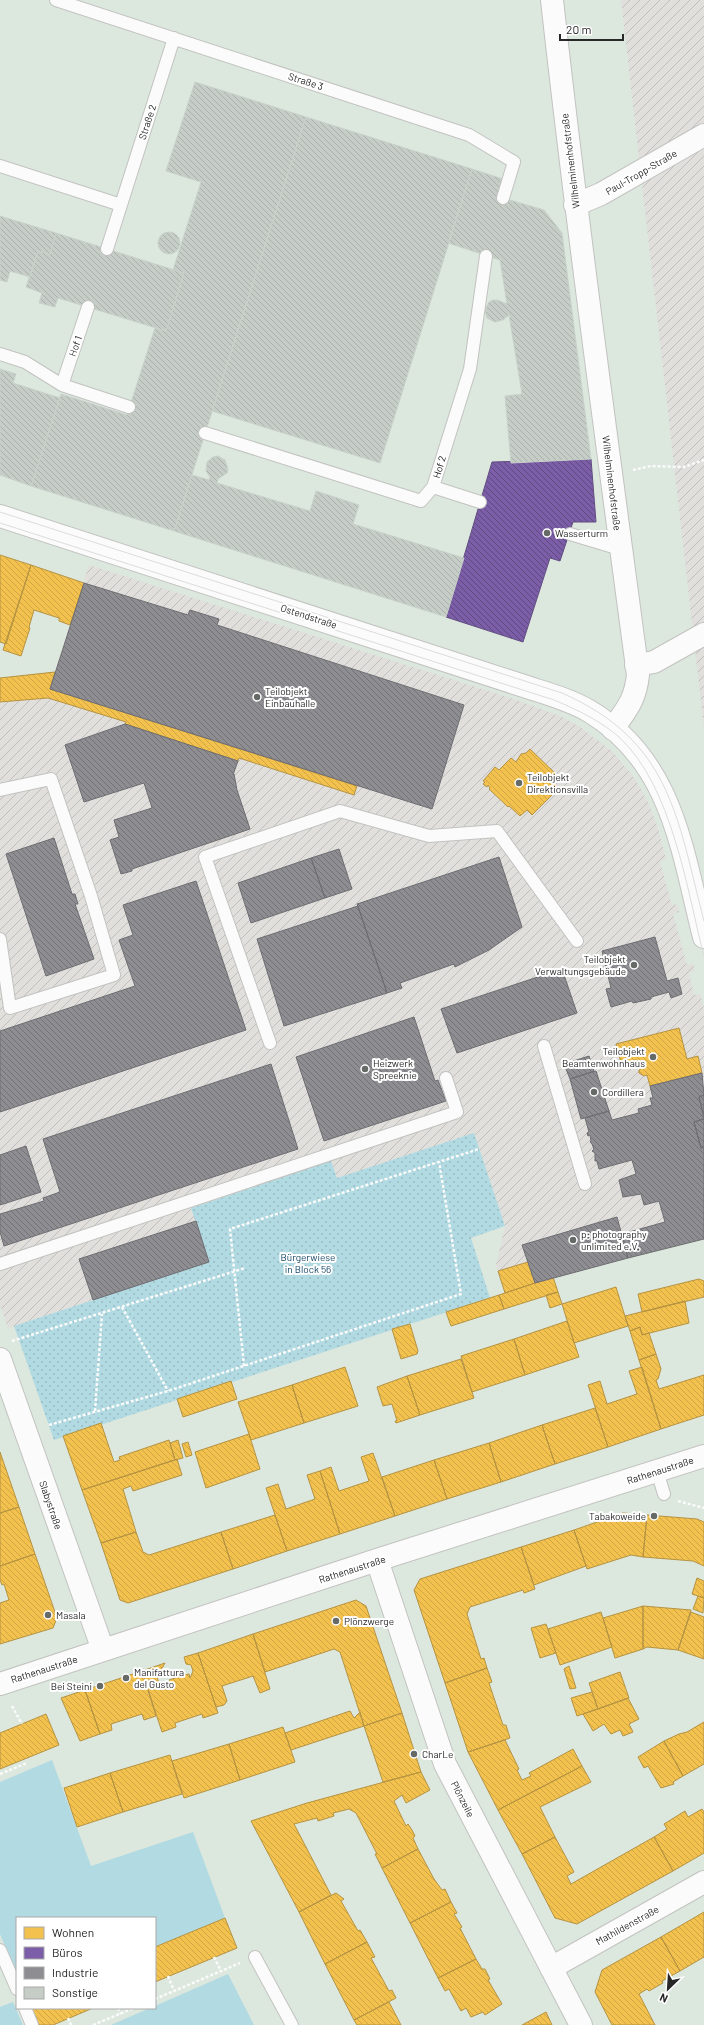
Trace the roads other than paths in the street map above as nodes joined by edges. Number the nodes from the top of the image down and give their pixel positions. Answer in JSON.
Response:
{"nodes":[{"id":1,"x":56,"y":0,"type":"edge"},
{"id":2,"x":552,"y":0,"type":"edge"},
{"id":3,"x":174,"y":38,"type":"junction"},
{"id":4,"x":704,"y":135,"type":"edge"},
{"id":5,"x":0,"y":166,"type":"edge"},
{"id":6,"x":503,"y":198,"type":"dead end"},
{"id":7,"x":121,"y":205,"type":"junction"},
{"id":8,"x":576,"y":205,"type":"junction"},
{"id":9,"x":108,"y":249,"type":"dead end"},
{"id":10,"x":486,"y":256,"type":"dead end"},
{"id":11,"x":88,"y":307,"type":"dead end"},
{"id":12,"x":0,"y":354,"type":"edge"},
{"id":13,"x":62,"y":385,"type":"junction"},
{"id":14,"x":129,"y":407,"type":"dead end"},
{"id":15,"x":206,"y":433,"type":"dead end"},
{"id":16,"x":434,"y":487,"type":"junction"},
{"id":17,"x":480,"y":502,"type":"dead end"},
{"id":18,"x":0,"y":516,"type":"edge"},
{"id":19,"x":570,"y":534,"type":"dead end"},
{"id":20,"x":620,"y":549,"type":"junction"},
{"id":21,"x":704,"y":634,"type":"edge"},
{"id":22,"x":636,"y":665,"type":"junction"},
{"id":23,"x":614,"y":729,"type":"junction"},
{"id":24,"x":0,"y":790,"type":"edge"},
{"id":25,"x":704,"y":937,"type":"edge"},
{"id":26,"x":0,"y":939,"type":"edge"},
{"id":27,"x":577,"y":941,"type":"dead end"},
{"id":28,"x":270,"y":1043,"type":"dead end"},
{"id":29,"x":544,"y":1046,"type":"dead end"},
{"id":30,"x":446,"y":1078,"type":"dead end"},
{"id":31,"x":586,"y":1184,"type":"dead end"},
{"id":32,"x":0,"y":1264,"type":"edge"},
{"id":33,"x":3,"y":1351,"type":"edge"},
{"id":34,"x":704,"y":1456,"type":"edge"},
{"id":35,"x":657,"y":1471,"type":"junction"},
{"id":36,"x":670,"y":1497,"type":"road end"},
{"id":37,"x":377,"y":1560,"type":"junction"},
{"id":38,"x":103,"y":1650,"type":"junction"},
{"id":39,"x":0,"y":1684,"type":"edge"},
{"id":40,"x":704,"y":1882,"type":"edge"},
{"id":41,"x":0,"y":1950,"type":"edge"},
{"id":42,"x":255,"y":1957,"type":"road end"},
{"id":43,"x":551,"y":1968,"type":"junction"},
{"id":44,"x":16,"y":1987,"type":"edge"},
{"id":45,"x":25,"y":2009,"type":"edge"},
{"id":46,"x":32,"y":2025,"type":"edge"},
{"id":47,"x":292,"y":2025,"type":"edge"},
{"id":48,"x":581,"y":2025,"type":"edge"}],
"edges":[{"from":1,"to":3,"type":"lane","name":"Straße 3"},
{"from":2,"to":8,"type":"street","name":"Wilhelminenhofstraße"},
{"from":3,"to":6,"type":"lane","name":"Straße 3"},
{"from":3,"to":7,"type":"lane","name":"Straße 2"},
{"from":4,"to":8,"type":"street","name":"Paul-Tropp-Straße"},
{"from":5,"to":7,"type":"lane"},
{"from":7,"to":9,"type":"lane","name":"Straße 2"},
{"from":8,"to":20,"type":"street","name":"Wilhelminenhofstraße"},
{"from":10,"to":16,"type":"lane","name":"Hof 2"},
{"from":11,"to":13,"type":"lane","name":"Hof 1"},
{"from":12,"to":13,"type":"lane"},
{"from":13,"to":14,"type":"lane"},
{"from":15,"to":16,"type":"lane","name":"Hof 2"},
{"from":16,"to":17,"type":"lane"},
{"from":18,"to":23,"type":"street","name":"Ostendstraße"},
{"from":19,"to":20,"type":"lane"},
{"from":20,"to":22,"type":"street","name":"Wilhelminenhofstraße"},
{"from":21,"to":22,"type":"street"},
{"from":22,"to":23,"type":"street","name":"Wilhelminenhofstraße"},
{"from":23,"to":25,"type":"street"},
{"from":24,"to":26,"type":"lane"},
{"from":27,"to":28,"type":"lane"},
{"from":29,"to":31,"type":"lane"},
{"from":30,"to":32,"type":"lane"},
{"from":33,"to":38,"type":"street","name":"Slabystraße"},
{"from":34,"to":35,"type":"street","name":"Rathenaustraße"},
{"from":35,"to":36,"type":"lane"},
{"from":35,"to":37,"type":"street","name":"Rathenaustraße"},
{"from":37,"to":38,"type":"street","name":"Rathenaustraße"},
{"from":37,"to":43,"type":"street","name":"Plönzeile"},
{"from":38,"to":39,"type":"street","name":"Rathenaustraße"},
{"from":40,"to":43,"type":"street","name":"Mathildenstraße"},
{"from":41,"to":44,"type":"lane"},
{"from":42,"to":47,"type":"lane"},
{"from":43,"to":48,"type":"street","name":"Plönzeile"},
{"from":45,"to":46,"type":"lane"}]}
